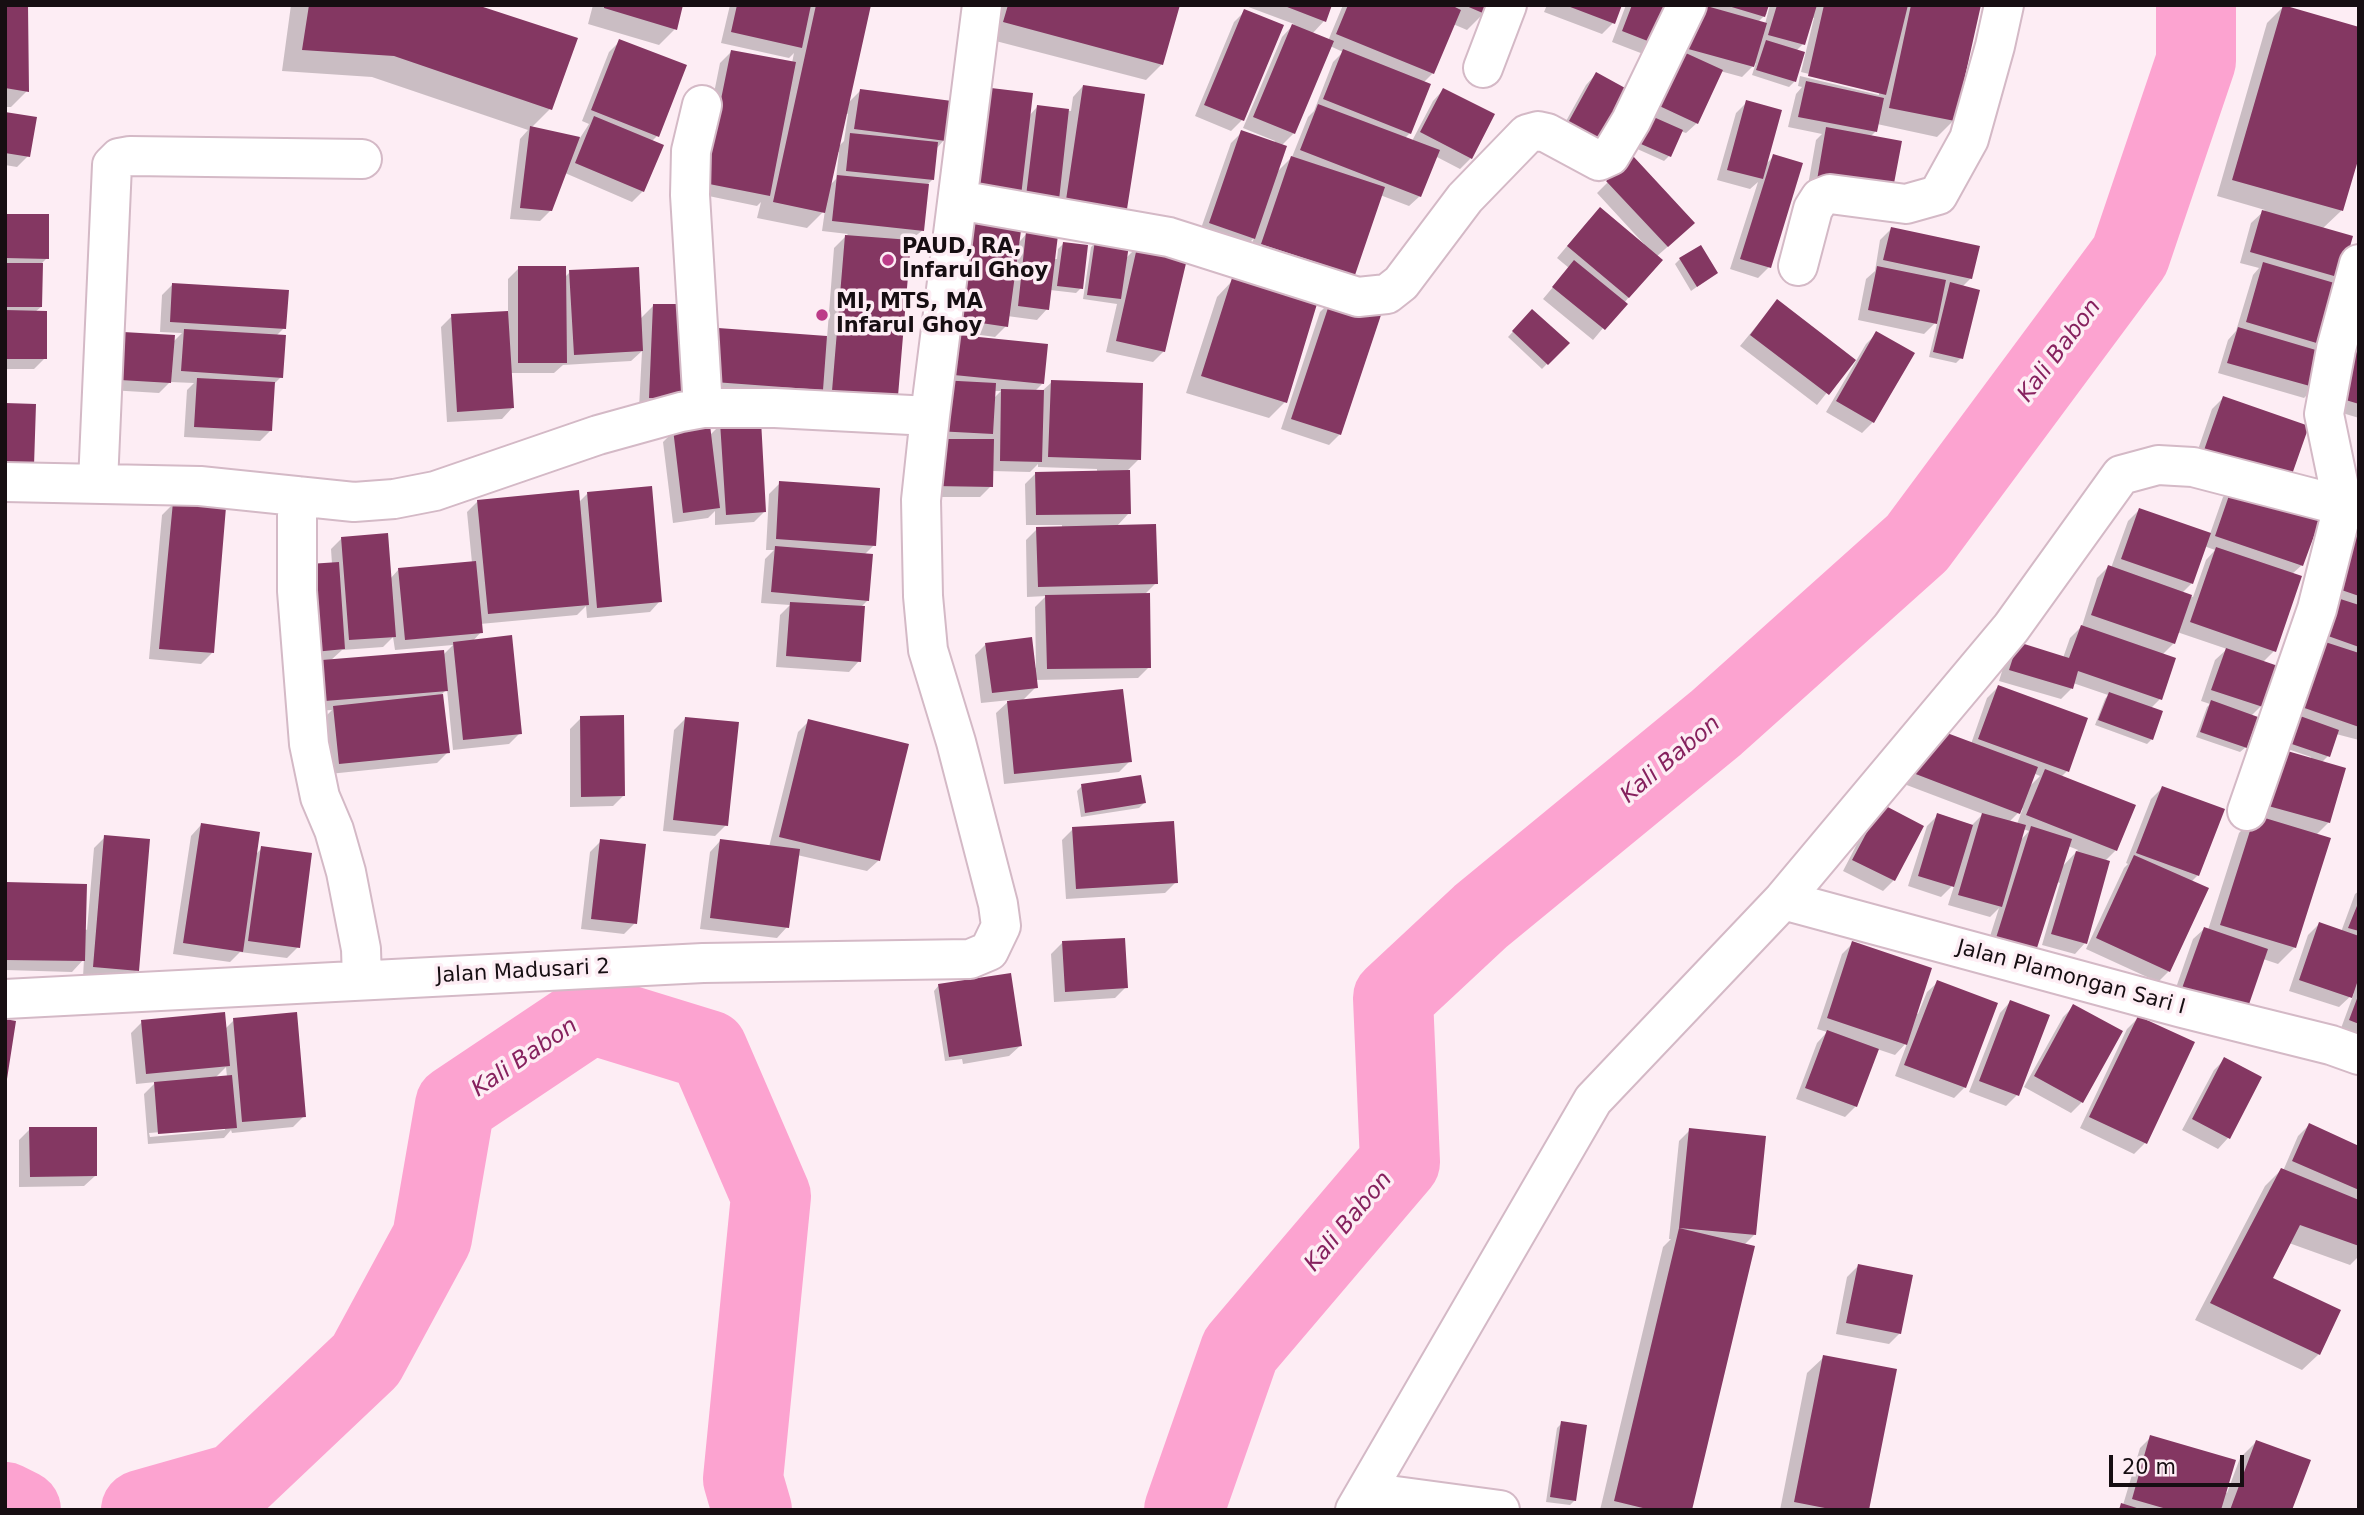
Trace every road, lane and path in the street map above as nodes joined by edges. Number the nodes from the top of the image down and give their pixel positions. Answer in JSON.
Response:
{"nodes":[{"id":1,"x":982,"y":5,"type":"edge"},
{"id":2,"x":1507,"y":5,"type":"edge"},
{"id":3,"x":1687,"y":5,"type":"edge"},
{"id":4,"x":2004,"y":5,"type":"edge"},
{"id":5,"x":1483,"y":68,"type":"dead end"},
{"id":6,"x":702,"y":105,"type":"dead end"},
{"id":7,"x":362,"y":159,"type":"dead end"},
{"id":8,"x":958,"y":200,"type":"junction"},
{"id":9,"x":2359,"y":264,"type":"edge"},
{"id":10,"x":1798,"y":266,"type":"dead end"},
{"id":11,"x":703,"y":408,"type":"junction"},
{"id":12,"x":930,"y":416,"type":"junction"},
{"id":13,"x":5,"y":482,"type":"edge"},
{"id":14,"x":98,"y":483,"type":"junction"},
{"id":15,"x":297,"y":496,"type":"junction"},
{"id":16,"x":2343,"y":506,"type":"junction"},
{"id":17,"x":2247,"y":811,"type":"dead end"},
{"id":18,"x":1783,"y":900,"type":"junction"},
{"id":19,"x":362,"y":980,"type":"junction"},
{"id":20,"x":5,"y":999,"type":"edge"},
{"id":21,"x":2359,"y":1055,"type":"edge"},
{"id":22,"x":1360,"y":1501,"type":"edge"},
{"id":23,"x":1500,"y":1510,"type":"edge"}],
"edges":[{"from":1,"to":8,"type":"street","name":"Jalan Madusari 2"},
{"from":2,"to":5,"type":"street"},
{"from":3,"to":8,"type":"street"},
{"from":4,"to":10,"type":"street"},
{"from":6,"to":11,"type":"street"},
{"from":7,"to":14,"type":"street"},
{"from":8,"to":12,"type":"street","name":"Jalan Madusari 2"},
{"from":9,"to":16,"type":"street"},
{"from":11,"to":12,"type":"street"},
{"from":11,"to":15,"type":"street"},
{"from":12,"to":19,"type":"street","name":"Jalan Madusari 2"},
{"from":13,"to":14,"type":"street"},
{"from":14,"to":15,"type":"street"},
{"from":15,"to":19,"type":"street"},
{"from":16,"to":17,"type":"street"},
{"from":16,"to":18,"type":"street"},
{"from":18,"to":21,"type":"street","name":"Jalan Plamongan Sari I"},
{"from":18,"to":22,"type":"street"},
{"from":19,"to":20,"type":"street","name":"Jalan Madusari 2"},
{"from":22,"to":23,"type":"street"}]}
